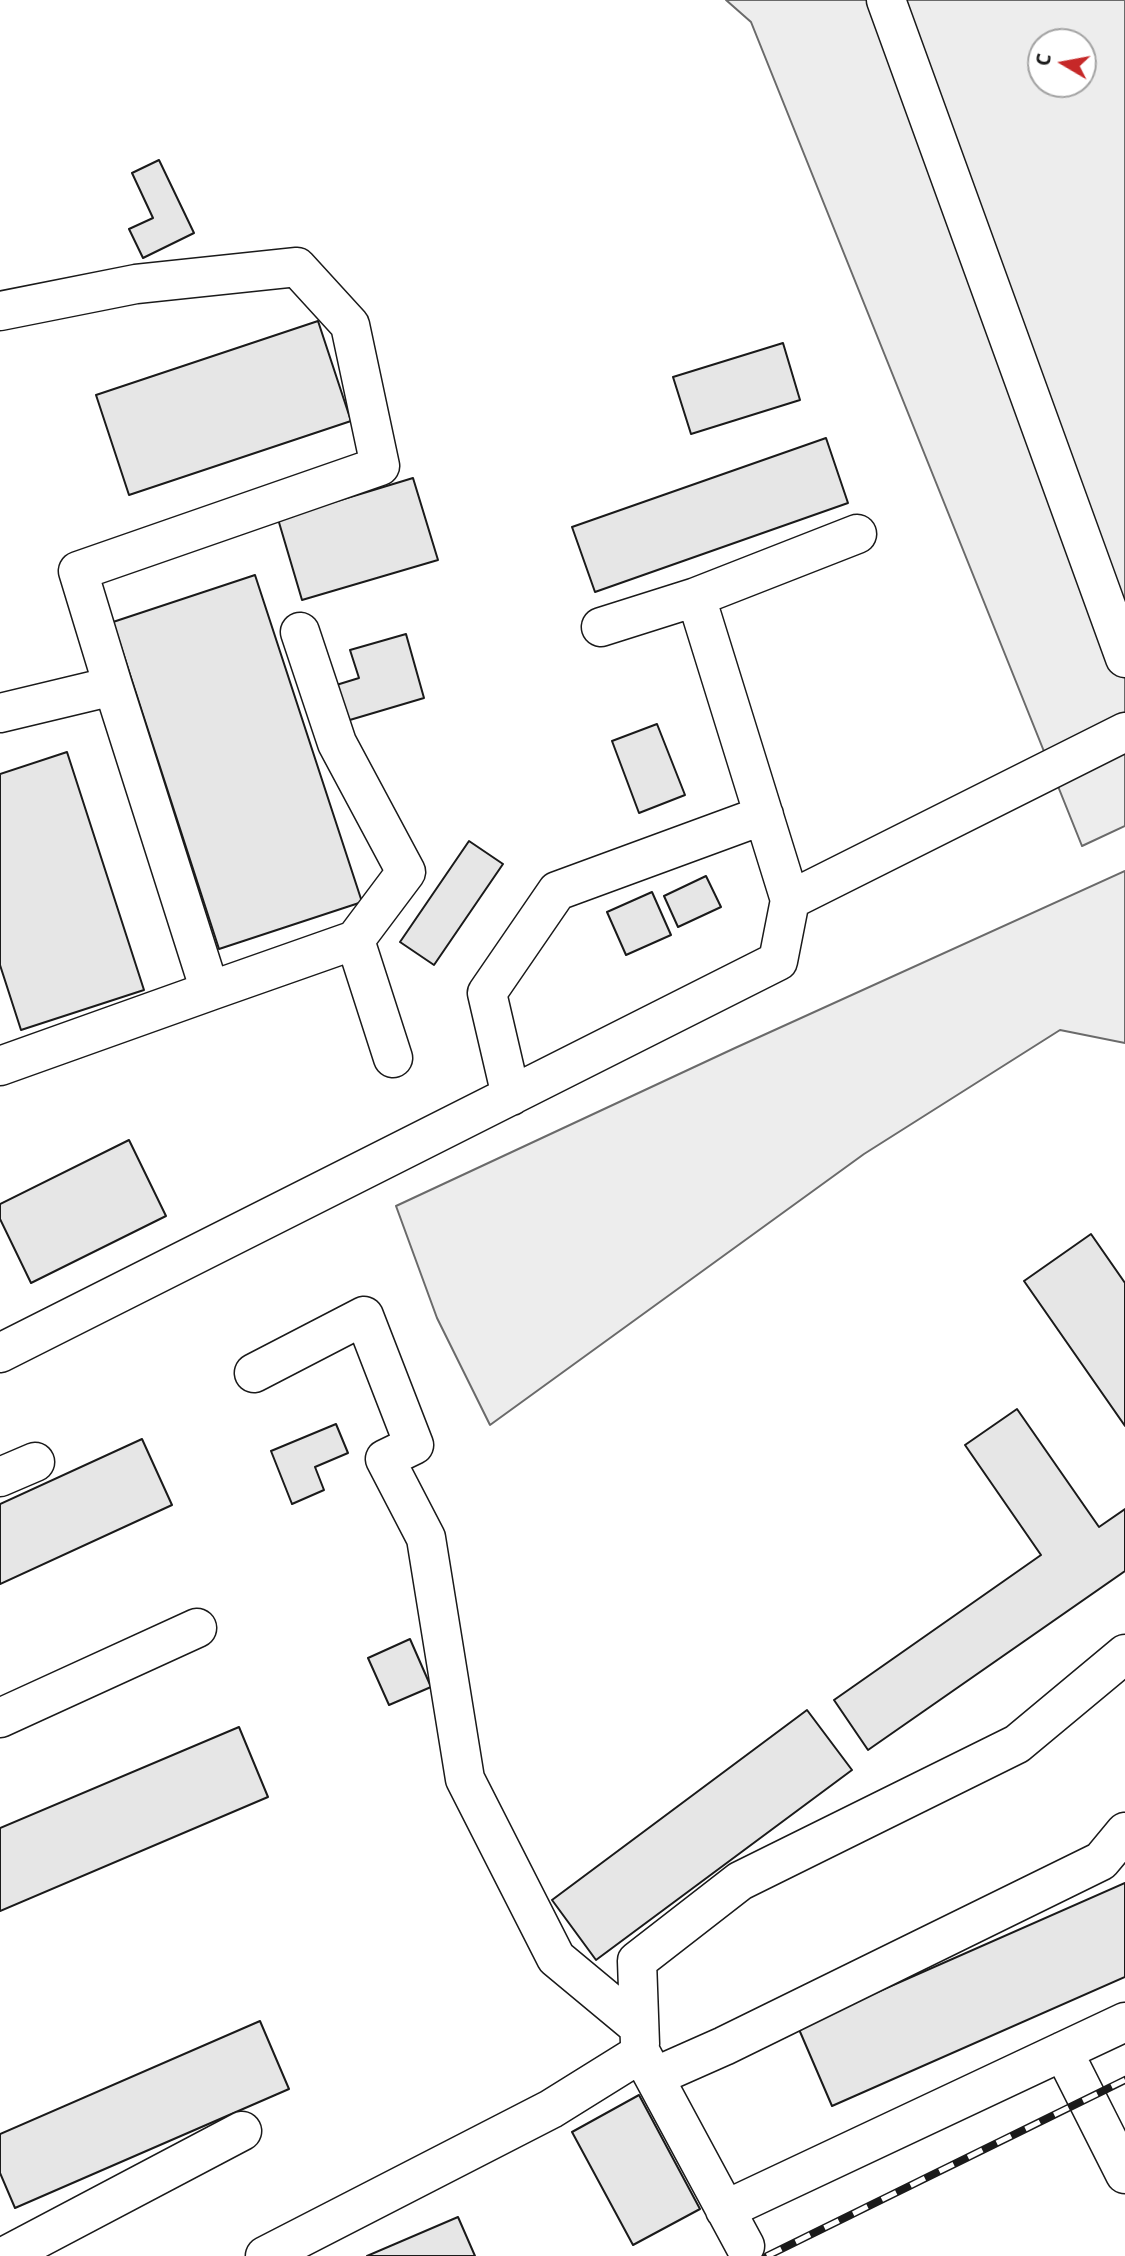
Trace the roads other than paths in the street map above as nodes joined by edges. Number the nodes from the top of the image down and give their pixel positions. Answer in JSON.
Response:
{"nodes":[{"id":1,"x":886,"y":0,"type":"edge"},
{"id":2,"x":0,"y":311,"type":"edge"},
{"id":3,"x":857,"y":534,"type":"dead end"},
{"id":4,"x":696,"y":597,"type":"junction"},
{"id":5,"x":601,"y":627,"type":"dead end"},
{"id":6,"x":300,"y":632,"type":"dead end"},
{"id":7,"x":1125,"y":658,"type":"edge"},
{"id":8,"x":113,"y":686,"type":"junction"},
{"id":9,"x":0,"y":713,"type":"edge"},
{"id":10,"x":1125,"y":732,"type":"edge"},
{"id":11,"x":764,"y":815,"type":"junction"},
{"id":12,"x":790,"y":900,"type":"junction"},
{"id":13,"x":355,"y":940,"type":"junction"},
{"id":14,"x":209,"y":991,"type":"junction"},
{"id":15,"x":393,"y":1058,"type":"dead end"},
{"id":16,"x":0,"y":1066,"type":"edge"},
{"id":17,"x":511,"y":1096,"type":"junction"},
{"id":18,"x":0,"y":1353,"type":"edge"},
{"id":19,"x":254,"y":1373,"type":"dead end"},
{"id":20,"x":35,"y":1462,"type":"dead end"},
{"id":21,"x":0,"y":1477,"type":"edge"},
{"id":22,"x":197,"y":1629,"type":"dead end"},
{"id":23,"x":1125,"y":1654,"type":"edge"},
{"id":24,"x":0,"y":1718,"type":"edge"},
{"id":25,"x":1125,"y":1832,"type":"edge"},
{"id":26,"x":1125,"y":2022,"type":"edge"},
{"id":27,"x":1063,"y":2051,"type":"junction"},
{"id":28,"x":645,"y":2052,"type":"junction"},
{"id":29,"x":242,"y":2131,"type":"dead end"},
{"id":30,"x":1125,"y":2174,"type":"edge"},
{"id":31,"x":725,"y":2210,"type":"junction"},
{"id":32,"x":744,"y":2246,"type":"dead end"},
{"id":33,"x":5,"y":2256,"type":"edge"},
{"id":34,"x":265,"y":2256,"type":"edge"}],
"edges":[{"from":1,"to":7,"type":"street"},
{"from":2,"to":8,"type":"street"},
{"from":3,"to":4,"type":"street"},
{"from":4,"to":5,"type":"street"},
{"from":4,"to":11,"type":"street"},
{"from":6,"to":13,"type":"street"},
{"from":8,"to":9,"type":"street"},
{"from":8,"to":14,"type":"street"},
{"from":10,"to":12,"type":"street"},
{"from":11,"to":12,"type":"street"},
{"from":11,"to":17,"type":"street"},
{"from":12,"to":17,"type":"street"},
{"from":13,"to":14,"type":"street"},
{"from":13,"to":15,"type":"street"},
{"from":14,"to":16,"type":"street"},
{"from":17,"to":18,"type":"street"},
{"from":19,"to":28,"type":"street"},
{"from":20,"to":21,"type":"street"},
{"from":22,"to":24,"type":"street"},
{"from":23,"to":28,"type":"street"},
{"from":25,"to":28,"type":"street"},
{"from":26,"to":27,"type":"street"},
{"from":27,"to":30,"type":"street"},
{"from":27,"to":31,"type":"street"},
{"from":28,"to":31,"type":"street"},
{"from":28,"to":34,"type":"street"},
{"from":29,"to":33,"type":"street"},
{"from":31,"to":32,"type":"street"}]}
